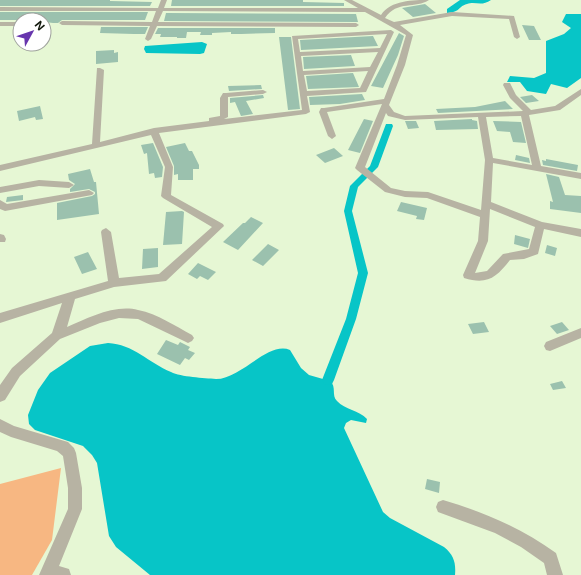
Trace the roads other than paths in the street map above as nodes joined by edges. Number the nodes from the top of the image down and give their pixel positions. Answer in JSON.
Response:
{"nodes":[{"id":1,"x":114,"y":0,"type":"edge"},
{"id":2,"x":164,"y":0,"type":"edge"},
{"id":3,"x":206,"y":0,"type":"edge"},
{"id":4,"x":243,"y":0,"type":"edge"},
{"id":5,"x":347,"y":0,"type":"edge"},
{"id":6,"x":426,"y":0,"type":"edge"},
{"id":7,"x":0,"y":9,"type":"edge"},
{"id":8,"x":110,"y":9,"type":"junction"},
{"id":9,"x":160,"y":10,"type":"junction"},
{"id":10,"x":204,"y":10,"type":"junction"},
{"id":11,"x":242,"y":10,"type":"junction"},
{"id":12,"x":318,"y":10,"type":"junction"},
{"id":13,"x":366,"y":10,"type":"junction"},
{"id":14,"x":382,"y":18,"type":"junction"},
{"id":15,"x":62,"y":23,"type":"dead end"},
{"id":16,"x":0,"y":24,"type":"edge"},
{"id":17,"x":12,"y":24,"type":"edge"},
{"id":18,"x":102,"y":24,"type":"junction"},
{"id":19,"x":154,"y":24,"type":"junction"},
{"id":20,"x":394,"y":24,"type":"junction"},
{"id":21,"x":200,"y":25,"type":"junction"},
{"id":22,"x":240,"y":25,"type":"junction"},
{"id":23,"x":320,"y":25,"type":"junction"},
{"id":24,"x":356,"y":25,"type":"dead end"},
{"id":25,"x":517,"y":37,"type":"dead end"},
{"id":26,"x":148,"y":39,"type":"dead end"},
{"id":27,"x":382,"y":50,"type":"junction"},
{"id":28,"x":297,"y":54,"type":"junction"},
{"id":29,"x":373,"y":69,"type":"junction"},
{"id":30,"x":100,"y":70,"type":"dead end"},
{"id":31,"x":300,"y":74,"type":"junction"},
{"id":32,"x":507,"y":85,"type":"dead end"},
{"id":33,"x":581,"y":91,"type":"edge"},
{"id":34,"x":263,"y":92,"type":"dead end"},
{"id":35,"x":304,"y":94,"type":"junction"},
{"id":36,"x":386,"y":103,"type":"junction"},
{"id":37,"x":527,"y":112,"type":"junction"},
{"id":38,"x":481,"y":114,"type":"junction"},
{"id":39,"x":165,"y":129,"type":"junction"},
{"id":40,"x":154,"y":131,"type":"junction"},
{"id":41,"x":332,"y":136,"type":"dead end"},
{"id":42,"x":96,"y":145,"type":"junction"},
{"id":43,"x":489,"y":160,"type":"junction"},
{"id":44,"x":0,"y":168,"type":"edge"},
{"id":45,"x":537,"y":169,"type":"junction"},
{"id":46,"x":581,"y":176,"type":"edge"},
{"id":47,"x":69,"y":185,"type":"dead end"},
{"id":48,"x":0,"y":190,"type":"edge"},
{"id":49,"x":89,"y":193,"type":"dead end"},
{"id":50,"x":0,"y":203,"type":"edge"},
{"id":51,"x":486,"y":204,"type":"junction"},
{"id":52,"x":485,"y":215,"type":"junction"},
{"id":53,"x":540,"y":225,"type":"junction"},
{"id":54,"x":106,"y":232,"type":"dead end"},
{"id":55,"x":581,"y":232,"type":"edge"},
{"id":56,"x":114,"y":283,"type":"junction"},
{"id":57,"x":70,"y":296,"type":"junction"},
{"id":58,"x":0,"y":318,"type":"edge"},
{"id":59,"x":581,"y":333,"type":"edge"},
{"id":60,"x":56,"y":336,"type":"junction"},
{"id":61,"x":188,"y":338,"type":"dead end"},
{"id":62,"x":550,"y":346,"type":"dead end"},
{"id":63,"x":0,"y":396,"type":"edge"},
{"id":64,"x":0,"y":425,"type":"edge"},
{"id":65,"x":443,"y":507,"type":"dead end"},
{"id":66,"x":53,"y":573,"type":"edge"},
{"id":67,"x":555,"y":575,"type":"edge"}],
"edges":[{"from":1,"to":8,"type":"street"},
{"from":2,"to":9,"type":"street"},
{"from":3,"to":10,"type":"street"},
{"from":4,"to":11,"type":"street"},
{"from":5,"to":13,"type":"street"},
{"from":6,"to":14,"type":"street"},
{"from":7,"to":8,"type":"street"},
{"from":8,"to":9,"type":"street"},
{"from":8,"to":18,"type":"street"},
{"from":9,"to":10,"type":"street"},
{"from":9,"to":19,"type":"street"},
{"from":10,"to":11,"type":"street"},
{"from":10,"to":21,"type":"street"},
{"from":11,"to":12,"type":"street"},
{"from":11,"to":22,"type":"street"},
{"from":12,"to":13,"type":"street"},
{"from":12,"to":23,"type":"street"},
{"from":13,"to":14,"type":"street"},
{"from":14,"to":20,"type":"street"},
{"from":15,"to":18,"type":"street"},
{"from":16,"to":17,"type":"street"},
{"from":18,"to":19,"type":"street"},
{"from":19,"to":21,"type":"street"},
{"from":19,"to":26,"type":"street"},
{"from":20,"to":25,"type":"street"},
{"from":20,"to":36,"type":"street"},
{"from":21,"to":22,"type":"street"},
{"from":22,"to":23,"type":"street"},
{"from":23,"to":24,"type":"street"},
{"from":27,"to":28,"type":"street"},
{"from":27,"to":28,"type":"street"},
{"from":27,"to":29,"type":"street"},
{"from":28,"to":31,"type":"street"},
{"from":29,"to":31,"type":"street"},
{"from":29,"to":35,"type":"street"},
{"from":30,"to":42,"type":"street"},
{"from":31,"to":35,"type":"street"},
{"from":32,"to":37,"type":"street"},
{"from":33,"to":37,"type":"street"},
{"from":34,"to":39,"type":"street"},
{"from":35,"to":39,"type":"street"},
{"from":36,"to":38,"type":"street"},
{"from":36,"to":41,"type":"street"},
{"from":36,"to":52,"type":"street"},
{"from":37,"to":38,"type":"street"},
{"from":37,"to":45,"type":"street"},
{"from":38,"to":43,"type":"street"},
{"from":39,"to":40,"type":"street"},
{"from":40,"to":42,"type":"street"},
{"from":40,"to":56,"type":"street"},
{"from":42,"to":44,"type":"street"},
{"from":43,"to":45,"type":"street"},
{"from":43,"to":51,"type":"street"},
{"from":45,"to":46,"type":"street"},
{"from":47,"to":48,"type":"street"},
{"from":49,"to":50,"type":"street"},
{"from":51,"to":52,"type":"street"},
{"from":51,"to":53,"type":"street"},
{"from":52,"to":53,"type":"street"},
{"from":53,"to":55,"type":"street"},
{"from":54,"to":56,"type":"street"},
{"from":56,"to":57,"type":"street"},
{"from":57,"to":58,"type":"street"},
{"from":57,"to":60,"type":"street"},
{"from":59,"to":62,"type":"street"},
{"from":60,"to":61,"type":"street"},
{"from":60,"to":63,"type":"street"},
{"from":64,"to":66,"type":"street"},
{"from":65,"to":67,"type":"street"}]}
